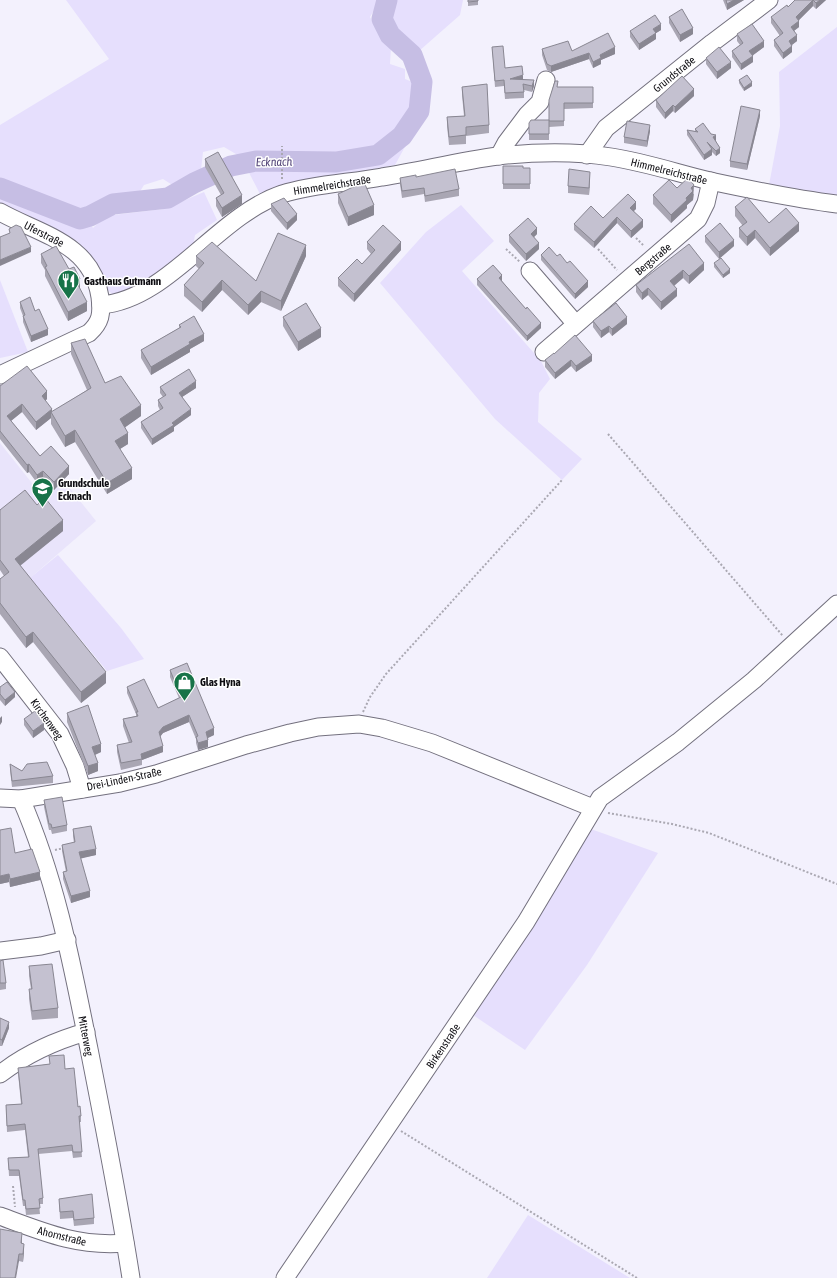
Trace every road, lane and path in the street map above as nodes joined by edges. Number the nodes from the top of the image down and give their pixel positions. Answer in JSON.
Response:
{"nodes":[{"id":1,"x":769,"y":0,"type":"edge"},
{"id":2,"x":546,"y":80,"type":"dead end"},
{"id":3,"x":282,"y":146,"type":"dead end"},
{"id":4,"x":587,"y":155,"type":"junction"},
{"id":5,"x":499,"y":156,"type":"junction"},
{"id":6,"x":282,"y":171,"type":"dead end"},
{"id":7,"x":711,"y":181,"type":"junction"},
{"id":8,"x":837,"y":204,"type":"edge"},
{"id":9,"x":0,"y":212,"type":"edge"},
{"id":10,"x":506,"y":249,"type":"dead end"},
{"id":11,"x":598,"y":249,"type":"dead end"},
{"id":12,"x":530,"y":271,"type":"joint"},
{"id":13,"x":627,"y":280,"type":"junction"},
{"id":14,"x":101,"y":305,"type":"junction"},
{"id":15,"x":576,"y":323,"type":"junction"},
{"id":16,"x":544,"y":352,"type":"dead end"},
{"id":17,"x":0,"y":375,"type":"edge"},
{"id":18,"x":608,"y":434,"type":"dead end"},
{"id":19,"x":562,"y":480,"type":"dead end"},
{"id":20,"x":837,"y":604,"type":"edge"},
{"id":21,"x":792,"y":646,"type":"junction"},
{"id":22,"x":0,"y":657,"type":"edge"},
{"id":23,"x":359,"y":724,"type":"junction"},
{"id":24,"x":82,"y":789,"type":"junction"},
{"id":25,"x":0,"y":798,"type":"edge"},
{"id":26,"x":21,"y":799,"type":"junction"},
{"id":27,"x":593,"y":808,"type":"junction"},
{"id":28,"x":71,"y":846,"type":"edge"},
{"id":29,"x":43,"y":852,"type":"junction"},
{"id":30,"x":837,"y":884,"type":"edge"},
{"id":31,"x":67,"y":940,"type":"junction"},
{"id":32,"x":0,"y":951,"type":"edge"},
{"id":33,"x":86,"y":1032,"type":"junction"},
{"id":34,"x":0,"y":1074,"type":"edge"},
{"id":35,"x":411,"y":1138,"type":"dead end"},
{"id":36,"x":13,"y":1186,"type":"dead end"},
{"id":37,"x":0,"y":1216,"type":"edge"},
{"id":38,"x":16,"y":1222,"type":"junction"},
{"id":39,"x":125,"y":1243,"type":"junction"},
{"id":40,"x":131,"y":1278,"type":"edge"},
{"id":41,"x":285,"y":1278,"type":"edge"},
{"id":42,"x":637,"y":1278,"type":"edge"}],
"edges":[{"from":1,"to":4,"type":"street","name":"Grundstraße"},
{"from":2,"to":5,"type":"street"},
{"from":3,"to":6,"type":"path"},
{"from":4,"to":5,"type":"street","name":"Himmelreichstraße"},
{"from":4,"to":7,"type":"street","name":"Himmelreichstraße"},
{"from":5,"to":14,"type":"street","name":"Himmelreichstraße"},
{"from":7,"to":8,"type":"street","name":"Himmelreichstraße"},
{"from":7,"to":13,"type":"street","name":"Bergstraße"},
{"from":9,"to":14,"type":"street","name":"Uferstraße"},
{"from":10,"to":12,"type":"path"},
{"from":11,"to":13,"type":"path"},
{"from":12,"to":15,"type":"street"},
{"from":13,"to":15,"type":"street","name":"Bergstraße"},
{"from":14,"to":17,"type":"street"},
{"from":15,"to":16,"type":"street","name":"Bergstraße"},
{"from":18,"to":21,"type":"path"},
{"from":19,"to":23,"type":"path"},
{"from":20,"to":21,"type":"street","name":"Birkenstraße"},
{"from":21,"to":27,"type":"street","name":"Birkenstraße"},
{"from":22,"to":24,"type":"street","name":"Kirchenweg"},
{"from":23,"to":24,"type":"street","name":"Drei-Linden-Straße"},
{"from":23,"to":27,"type":"street","name":"Drei-Linden-Straße"},
{"from":24,"to":26,"type":"street","name":"Drei-Linden-Straße"},
{"from":25,"to":26,"type":"street","name":"Drei-Linden-Straße"},
{"from":26,"to":29,"type":"street","name":"Mitterweg"},
{"from":27,"to":30,"type":"path"},
{"from":27,"to":41,"type":"street","name":"Birkenstraße"},
{"from":28,"to":29,"type":"path"},
{"from":29,"to":31,"type":"street","name":"Mitterweg"},
{"from":31,"to":32,"type":"street"},
{"from":31,"to":33,"type":"street","name":"Mitterweg"},
{"from":33,"to":34,"type":"street"},
{"from":33,"to":39,"type":"street","name":"Mitterweg"},
{"from":35,"to":42,"type":"path"},
{"from":36,"to":38,"type":"path"},
{"from":37,"to":38,"type":"street","name":"Ahornstraße"},
{"from":38,"to":39,"type":"street","name":"Ahornstraße"},
{"from":39,"to":40,"type":"street","name":"Mitterweg"}]}
